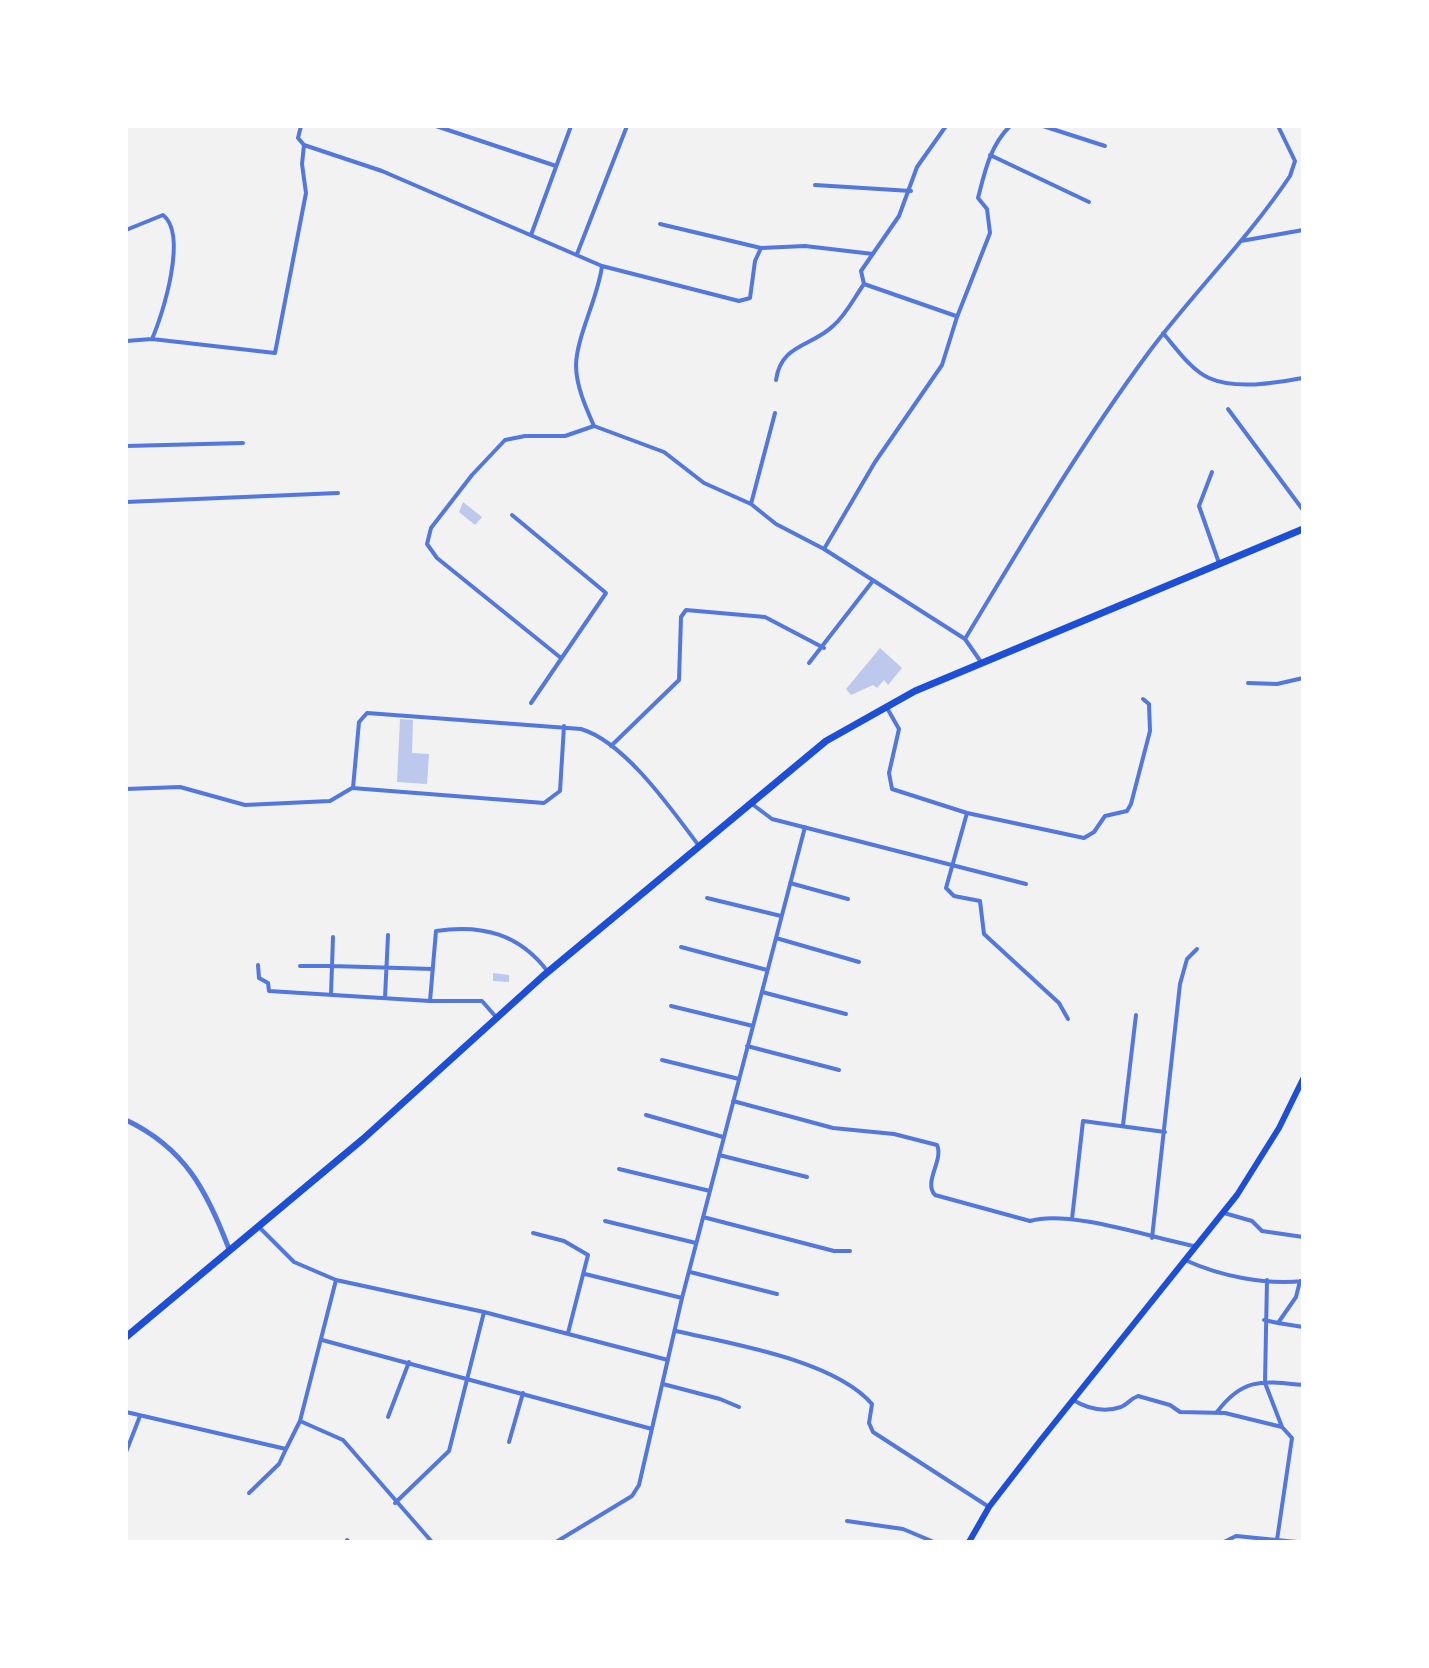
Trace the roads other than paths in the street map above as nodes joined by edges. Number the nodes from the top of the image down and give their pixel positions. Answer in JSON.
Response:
{"nodes":[{"id":1,"x":301,"y":126,"type":"edge"},
{"id":2,"x":436,"y":126,"type":"edge"},
{"id":3,"x":571,"y":126,"type":"edge"},
{"id":4,"x":627,"y":126,"type":"edge"},
{"id":5,"x":946,"y":126,"type":"edge"},
{"id":6,"x":1010,"y":126,"type":"edge"},
{"id":7,"x":1043,"y":126,"type":"edge"},
{"id":8,"x":1278,"y":126,"type":"edge"},
{"id":9,"x":304,"y":145,"type":"junction"},
{"id":10,"x":1105,"y":146,"type":"dead end"},
{"id":11,"x":990,"y":155,"type":"junction"},
{"id":12,"x":556,"y":166,"type":"junction"},
{"id":13,"x":815,"y":185,"type":"dead end"},
{"id":14,"x":911,"y":191,"type":"junction"},
{"id":15,"x":1089,"y":202,"type":"dead end"},
{"id":16,"x":660,"y":224,"type":"dead end"},
{"id":17,"x":126,"y":230,"type":"edge"},
{"id":18,"x":1303,"y":230,"type":"edge"},
{"id":19,"x":531,"y":235,"type":"junction"},
{"id":20,"x":1241,"y":241,"type":"junction"},
{"id":21,"x":761,"y":248,"type":"junction"},
{"id":22,"x":577,"y":254,"type":"junction"},
{"id":23,"x":873,"y":254,"type":"junction"},
{"id":24,"x":602,"y":266,"type":"junction"},
{"id":25,"x":864,"y":284,"type":"junction"},
{"id":26,"x":957,"y":317,"type":"junction"},
{"id":27,"x":1163,"y":333,"type":"junction"},
{"id":28,"x":152,"y":339,"type":"junction"},
{"id":29,"x":126,"y":341,"type":"edge"},
{"id":30,"x":1303,"y":378,"type":"edge"},
{"id":31,"x":776,"y":380,"type":"dead end"},
{"id":32,"x":1228,"y":409,"type":"dead end"},
{"id":33,"x":775,"y":413,"type":"dead end"},
{"id":34,"x":594,"y":426,"type":"junction"},
{"id":35,"x":243,"y":443,"type":"dead end"},
{"id":36,"x":126,"y":446,"type":"edge"},
{"id":37,"x":1212,"y":472,"type":"dead end"},
{"id":38,"x":338,"y":493,"type":"dead end"},
{"id":39,"x":126,"y":502,"type":"edge"},
{"id":40,"x":751,"y":504,"type":"junction"},
{"id":41,"x":1303,"y":510,"type":"edge"},
{"id":42,"x":512,"y":515,"type":"dead end"},
{"id":43,"x":1303,"y":529,"type":"edge"},
{"id":44,"x":824,"y":549,"type":"junction"},
{"id":45,"x":1219,"y":563,"type":"junction"},
{"id":46,"x":872,"y":582,"type":"junction"},
{"id":47,"x":965,"y":639,"type":"junction"},
{"id":48,"x":824,"y":648,"type":"junction"},
{"id":49,"x":561,"y":658,"type":"junction"},
{"id":50,"x":981,"y":662,"type":"junction"},
{"id":51,"x":809,"y":663,"type":"dead end"},
{"id":52,"x":1303,"y":678,"type":"edge"},
{"id":53,"x":1248,"y":683,"type":"dead end"},
{"id":54,"x":1143,"y":699,"type":"dead end"},
{"id":55,"x":531,"y":703,"type":"dead end"},
{"id":56,"x":886,"y":706,"type":"junction"},
{"id":57,"x":564,"y":726,"type":"junction"},
{"id":58,"x":611,"y":746,"type":"junction"},
{"id":59,"x":352,"y":788,"type":"junction"},
{"id":60,"x":126,"y":789,"type":"edge"},
{"id":61,"x":750,"y":802,"type":"junction"},
{"id":62,"x":967,"y":813,"type":"junction"},
{"id":63,"x":805,"y":827,"type":"junction"},
{"id":64,"x":699,"y":846,"type":"junction"},
{"id":65,"x":951,"y":865,"type":"junction"},
{"id":66,"x":790,"y":883,"type":"junction"},
{"id":67,"x":1026,"y":884,"type":"dead end"},
{"id":68,"x":707,"y":898,"type":"dead end"},
{"id":69,"x":848,"y":899,"type":"dead end"},
{"id":70,"x":781,"y":916,"type":"junction"},
{"id":71,"x":388,"y":935,"type":"dead end"},
{"id":72,"x":333,"y":937,"type":"dead end"},
{"id":73,"x":776,"y":938,"type":"junction"},
{"id":74,"x":681,"y":947,"type":"dead end"},
{"id":75,"x":1197,"y":949,"type":"dead end"},
{"id":76,"x":859,"y":962,"type":"dead end"},
{"id":77,"x":258,"y":965,"type":"dead end"},
{"id":78,"x":300,"y":966,"type":"dead end"},
{"id":79,"x":332,"y":966,"type":"junction"},
{"id":80,"x":387,"y":967,"type":"junction"},
{"id":81,"x":433,"y":969,"type":"junction"},
{"id":82,"x":767,"y":970,"type":"junction"},
{"id":83,"x":548,"y":972,"type":"junction"},
{"id":84,"x":762,"y":992,"type":"junction"},
{"id":85,"x":331,"y":994,"type":"junction"},
{"id":86,"x":385,"y":998,"type":"junction"},
{"id":87,"x":430,"y":1001,"type":"junction"},
{"id":88,"x":671,"y":1006,"type":"dead end"},
{"id":89,"x":846,"y":1014,"type":"dead end"},
{"id":90,"x":1136,"y":1015,"type":"dead end"},
{"id":91,"x":496,"y":1017,"type":"junction"},
{"id":92,"x":1068,"y":1019,"type":"dead end"},
{"id":93,"x":753,"y":1026,"type":"junction"},
{"id":94,"x":747,"y":1046,"type":"junction"},
{"id":95,"x":662,"y":1060,"type":"dead end"},
{"id":96,"x":839,"y":1070,"type":"dead end"},
{"id":97,"x":739,"y":1079,"type":"junction"},
{"id":98,"x":1303,"y":1079,"type":"edge"},
{"id":99,"x":733,"y":1101,"type":"junction"},
{"id":100,"x":646,"y":1115,"type":"dead end"},
{"id":101,"x":126,"y":1120,"type":"edge"},
{"id":102,"x":1123,"y":1125,"type":"junction"},
{"id":103,"x":1165,"y":1132,"type":"junction"},
{"id":104,"x":723,"y":1137,"type":"junction"},
{"id":105,"x":719,"y":1155,"type":"junction"},
{"id":106,"x":619,"y":1169,"type":"dead end"},
{"id":107,"x":807,"y":1177,"type":"dead end"},
{"id":108,"x":710,"y":1191,"type":"junction"},
{"id":109,"x":1221,"y":1212,"type":"junction"},
{"id":110,"x":703,"y":1217,"type":"junction"},
{"id":111,"x":1072,"y":1219,"type":"junction"},
{"id":112,"x":605,"y":1221,"type":"dead end"},
{"id":113,"x":258,"y":1226,"type":"junction"},
{"id":114,"x":533,"y":1233,"type":"dead end"},
{"id":115,"x":1303,"y":1237,"type":"edge"},
{"id":116,"x":1152,"y":1238,"type":"junction"},
{"id":117,"x":696,"y":1243,"type":"junction"},
{"id":118,"x":1195,"y":1246,"type":"junction"},
{"id":119,"x":229,"y":1249,"type":"junction"},
{"id":120,"x":850,"y":1251,"type":"dead end"},
{"id":121,"x":1185,"y":1260,"type":"junction"},
{"id":122,"x":689,"y":1271,"type":"junction"},
{"id":123,"x":585,"y":1274,"type":"junction"},
{"id":124,"x":336,"y":1280,"type":"junction"},
{"id":125,"x":1267,"y":1280,"type":"junction"},
{"id":126,"x":1302,"y":1281,"type":"edge"},
{"id":127,"x":777,"y":1294,"type":"dead end"},
{"id":128,"x":1296,"y":1297,"type":"junction"},
{"id":129,"x":1303,"y":1297,"type":"edge"},
{"id":130,"x":682,"y":1298,"type":"junction"},
{"id":131,"x":484,"y":1312,"type":"junction"},
{"id":132,"x":1264,"y":1320,"type":"junction"},
{"id":133,"x":1278,"y":1323,"type":"junction"},
{"id":134,"x":1303,"y":1327,"type":"edge"},
{"id":135,"x":676,"y":1331,"type":"junction"},
{"id":136,"x":568,"y":1333,"type":"junction"},
{"id":137,"x":126,"y":1337,"type":"edge"},
{"id":138,"x":321,"y":1339,"type":"junction"},
{"id":139,"x":668,"y":1360,"type":"junction"},
{"id":140,"x":409,"y":1362,"type":"junction"},
{"id":141,"x":468,"y":1378,"type":"junction"},
{"id":142,"x":1265,"y":1383,"type":"junction"},
{"id":143,"x":663,"y":1384,"type":"junction"},
{"id":144,"x":1303,"y":1385,"type":"edge"},
{"id":145,"x":523,"y":1393,"type":"junction"},
{"id":146,"x":1073,"y":1400,"type":"junction"},
{"id":147,"x":739,"y":1407,"type":"dead end"},
{"id":148,"x":126,"y":1412,"type":"edge"},
{"id":149,"x":1217,"y":1412,"type":"junction"},
{"id":150,"x":140,"y":1416,"type":"junction"},
{"id":151,"x":388,"y":1417,"type":"dead end"},
{"id":152,"x":300,"y":1421,"type":"junction"},
{"id":153,"x":1282,"y":1427,"type":"junction"},
{"id":154,"x":652,"y":1429,"type":"junction"},
{"id":155,"x":509,"y":1442,"type":"dead end"},
{"id":156,"x":286,"y":1449,"type":"junction"},
{"id":157,"x":126,"y":1452,"type":"edge"},
{"id":158,"x":249,"y":1493,"type":"dead end"},
{"id":159,"x":395,"y":1503,"type":"junction"},
{"id":160,"x":989,"y":1507,"type":"junction"},
{"id":161,"x":847,"y":1521,"type":"dead end"},
{"id":162,"x":1277,"y":1540,"type":"edge"},
{"id":163,"x":431,"y":1542,"type":"edge"},
{"id":164,"x":556,"y":1542,"type":"edge"},
{"id":165,"x":934,"y":1542,"type":"edge"},
{"id":166,"x":969,"y":1542,"type":"edge"},
{"id":167,"x":1224,"y":1542,"type":"edge"},
{"id":168,"x":1297,"y":1542,"type":"edge"}],
"edges":[{"from":1,"to":9,"type":"street"},
{"from":2,"to":12,"type":"street"},
{"from":3,"to":12,"type":"street"},
{"from":4,"to":22,"type":"street"},
{"from":5,"to":14,"type":"street"},
{"from":6,"to":11,"type":"street"},
{"from":7,"to":10,"type":"street"},
{"from":8,"to":20,"type":"street"},
{"from":9,"to":19,"type":"street"},
{"from":9,"to":28,"type":"street"},
{"from":11,"to":15,"type":"street"},
{"from":11,"to":26,"type":"street"},
{"from":12,"to":19,"type":"street"},
{"from":13,"to":14,"type":"street"},
{"from":14,"to":23,"type":"street"},
{"from":16,"to":21,"type":"street"},
{"from":17,"to":28,"type":"street"},
{"from":18,"to":20,"type":"street"},
{"from":19,"to":22,"type":"street"},
{"from":20,"to":27,"type":"street"},
{"from":21,"to":23,"type":"street"},
{"from":21,"to":24,"type":"street"},
{"from":22,"to":24,"type":"street"},
{"from":23,"to":25,"type":"street"},
{"from":24,"to":34,"type":"street"},
{"from":25,"to":26,"type":"street"},
{"from":25,"to":31,"type":"street"},
{"from":26,"to":44,"type":"street"},
{"from":27,"to":30,"type":"street"},
{"from":27,"to":47,"type":"street"},
{"from":28,"to":29,"type":"street"},
{"from":32,"to":41,"type":"street"},
{"from":33,"to":40,"type":"street"},
{"from":34,"to":40,"type":"street"},
{"from":34,"to":49,"type":"street"},
{"from":35,"to":36,"type":"street"},
{"from":37,"to":45,"type":"street"},
{"from":38,"to":39,"type":"street"},
{"from":40,"to":44,"type":"street"},
{"from":42,"to":49,"type":"street"},
{"from":43,"to":45,"type":"highway"},
{"from":44,"to":46,"type":"street"},
{"from":45,"to":50,"type":"highway"},
{"from":46,"to":47,"type":"street"},
{"from":46,"to":48,"type":"street"},
{"from":47,"to":50,"type":"street"},
{"from":48,"to":51,"type":"street"},
{"from":48,"to":58,"type":"street"},
{"from":49,"to":55,"type":"street"},
{"from":50,"to":56,"type":"highway"},
{"from":52,"to":53,"type":"street"},
{"from":54,"to":62,"type":"street"},
{"from":56,"to":61,"type":"highway"},
{"from":56,"to":62,"type":"street"},
{"from":57,"to":58,"type":"street"},
{"from":57,"to":59,"type":"street"},
{"from":57,"to":59,"type":"street"},
{"from":58,"to":64,"type":"street"},
{"from":59,"to":60,"type":"street"},
{"from":61,"to":63,"type":"street"},
{"from":61,"to":64,"type":"highway"},
{"from":62,"to":65,"type":"street"},
{"from":63,"to":65,"type":"street"},
{"from":63,"to":66,"type":"street"},
{"from":64,"to":83,"type":"highway"},
{"from":65,"to":67,"type":"street"},
{"from":65,"to":92,"type":"street"},
{"from":66,"to":69,"type":"street"},
{"from":66,"to":70,"type":"street"},
{"from":68,"to":70,"type":"street"},
{"from":70,"to":73,"type":"street"},
{"from":71,"to":80,"type":"street"},
{"from":72,"to":79,"type":"street"},
{"from":73,"to":76,"type":"street"},
{"from":73,"to":82,"type":"street"},
{"from":74,"to":82,"type":"street"},
{"from":75,"to":103,"type":"street"},
{"from":77,"to":85,"type":"street"},
{"from":78,"to":79,"type":"street"},
{"from":79,"to":80,"type":"street"},
{"from":79,"to":85,"type":"street"},
{"from":80,"to":81,"type":"street"},
{"from":80,"to":86,"type":"street"},
{"from":81,"to":83,"type":"street"},
{"from":81,"to":87,"type":"street"},
{"from":82,"to":84,"type":"street"},
{"from":83,"to":91,"type":"highway"},
{"from":84,"to":89,"type":"street"},
{"from":84,"to":93,"type":"street"},
{"from":85,"to":86,"type":"street"},
{"from":86,"to":87,"type":"street"},
{"from":87,"to":91,"type":"street"},
{"from":88,"to":93,"type":"street"},
{"from":90,"to":102,"type":"street"},
{"from":91,"to":113,"type":"highway"},
{"from":93,"to":94,"type":"street"},
{"from":94,"to":96,"type":"street"},
{"from":94,"to":97,"type":"street"},
{"from":95,"to":97,"type":"street"},
{"from":97,"to":99,"type":"street"},
{"from":98,"to":109,"type":"main road"},
{"from":99,"to":104,"type":"street"},
{"from":99,"to":111,"type":"street"},
{"from":100,"to":104,"type":"street"},
{"from":101,"to":119,"type":"street"},
{"from":102,"to":103,"type":"street"},
{"from":102,"to":111,"type":"street"},
{"from":103,"to":116,"type":"street"},
{"from":104,"to":105,"type":"street"},
{"from":105,"to":107,"type":"street"},
{"from":105,"to":108,"type":"street"},
{"from":106,"to":108,"type":"street"},
{"from":108,"to":110,"type":"street"},
{"from":109,"to":115,"type":"street"},
{"from":109,"to":118,"type":"main road"},
{"from":110,"to":117,"type":"street"},
{"from":110,"to":120,"type":"street"},
{"from":111,"to":116,"type":"street"},
{"from":112,"to":117,"type":"street"},
{"from":113,"to":119,"type":"highway"},
{"from":113,"to":124,"type":"street"},
{"from":114,"to":123,"type":"street"},
{"from":116,"to":118,"type":"street"},
{"from":117,"to":122,"type":"street"},
{"from":118,"to":121,"type":"main road"},
{"from":119,"to":137,"type":"highway"},
{"from":121,"to":125,"type":"street"},
{"from":121,"to":146,"type":"main road"},
{"from":122,"to":127,"type":"street"},
{"from":122,"to":130,"type":"street"},
{"from":123,"to":130,"type":"street"},
{"from":123,"to":136,"type":"street"},
{"from":124,"to":131,"type":"street"},
{"from":124,"to":138,"type":"street"},
{"from":125,"to":126,"type":"street"},
{"from":125,"to":132,"type":"street"},
{"from":126,"to":128,"type":"street"},
{"from":128,"to":129,"type":"street"},
{"from":128,"to":133,"type":"street"},
{"from":130,"to":135,"type":"street"},
{"from":131,"to":136,"type":"street"},
{"from":131,"to":141,"type":"street"},
{"from":132,"to":133,"type":"street"},
{"from":132,"to":142,"type":"street"},
{"from":133,"to":134,"type":"street"},
{"from":135,"to":139,"type":"street"},
{"from":135,"to":160,"type":"street"},
{"from":136,"to":139,"type":"street"},
{"from":138,"to":140,"type":"street"},
{"from":138,"to":152,"type":"street"},
{"from":139,"to":143,"type":"street"},
{"from":140,"to":141,"type":"street"},
{"from":140,"to":151,"type":"street"},
{"from":141,"to":145,"type":"street"},
{"from":141,"to":159,"type":"street"},
{"from":142,"to":144,"type":"street"},
{"from":142,"to":149,"type":"street"},
{"from":142,"to":153,"type":"street"},
{"from":143,"to":147,"type":"street"},
{"from":143,"to":154,"type":"street"},
{"from":145,"to":154,"type":"street"},
{"from":145,"to":155,"type":"street"},
{"from":146,"to":149,"type":"street"},
{"from":146,"to":160,"type":"main road"},
{"from":148,"to":150,"type":"street"},
{"from":149,"to":153,"type":"street"},
{"from":150,"to":156,"type":"street"},
{"from":150,"to":157,"type":"street"},
{"from":152,"to":156,"type":"street"},
{"from":152,"to":159,"type":"street"},
{"from":153,"to":162,"type":"street"},
{"from":154,"to":164,"type":"street"},
{"from":156,"to":158,"type":"street"},
{"from":159,"to":163,"type":"street"},
{"from":160,"to":166,"type":"main road"},
{"from":161,"to":165,"type":"street"},
{"from":162,"to":167,"type":"street"},
{"from":162,"to":168,"type":"street"}]}
